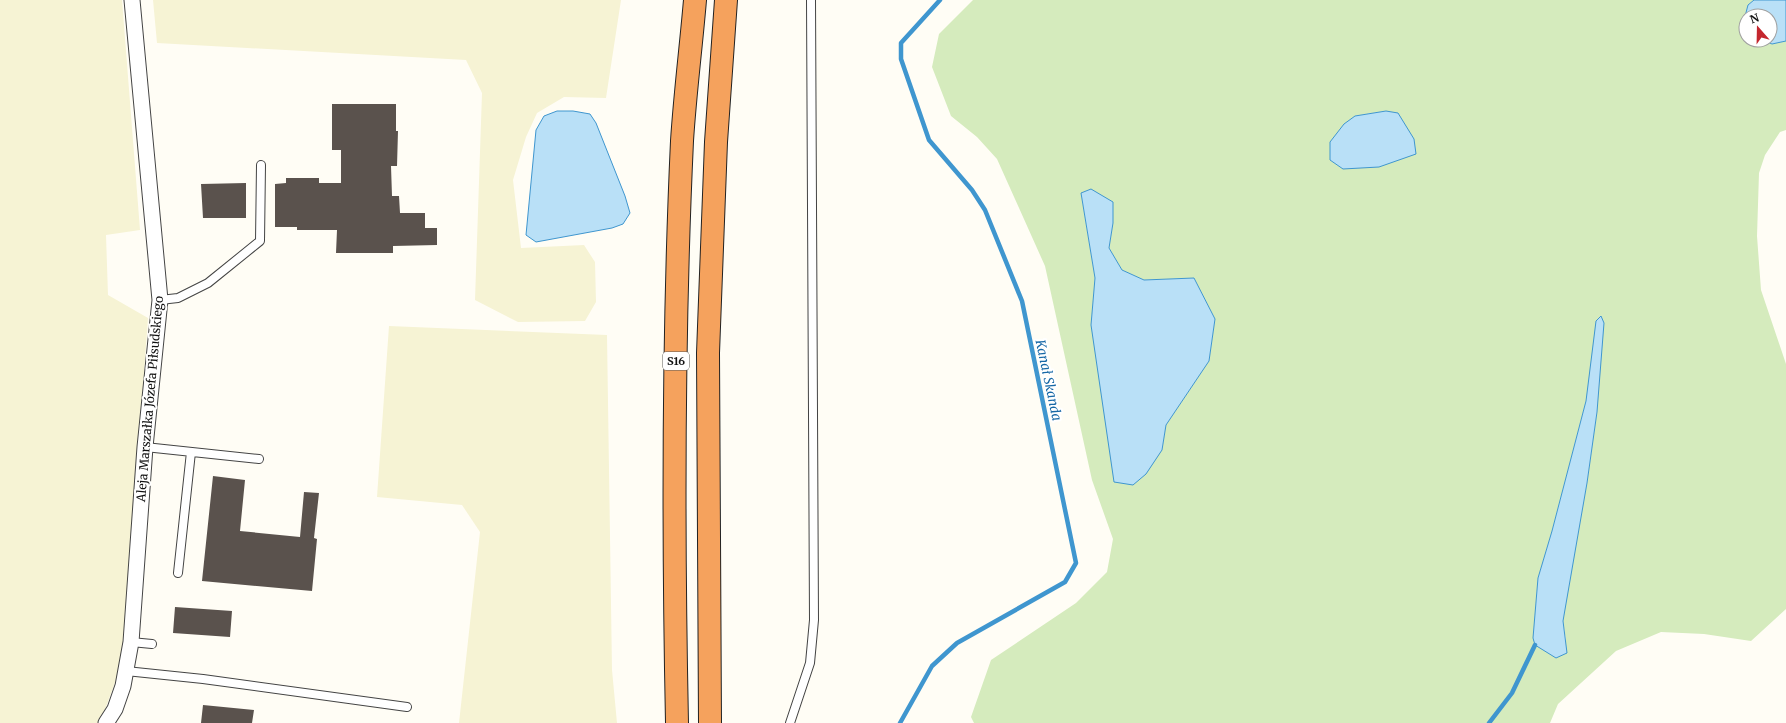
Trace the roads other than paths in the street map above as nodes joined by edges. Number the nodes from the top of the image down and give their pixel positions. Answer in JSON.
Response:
{"nodes":[{"id":1,"x":132,"y":0,"type":"edge"},
{"id":2,"x":695,"y":0,"type":"edge"},
{"id":3,"x":726,"y":0,"type":"edge"},
{"id":4,"x":811,"y":0,"type":"edge"},
{"id":5,"x":261,"y":166,"type":"dead end"},
{"id":6,"x":160,"y":300,"type":"junction"},
{"id":7,"x":145,"y":447,"type":"junction"},
{"id":8,"x":191,"y":452,"type":"junction"},
{"id":9,"x":259,"y":459,"type":"dead end"},
{"id":10,"x":178,"y":573,"type":"dead end"},
{"id":11,"x":131,"y":642,"type":"junction"},
{"id":12,"x":152,"y":644,"type":"dead end"},
{"id":13,"x":126,"y":672,"type":"junction"},
{"id":14,"x":407,"y":707,"type":"dead end"},
{"id":15,"x":106,"y":723,"type":"edge"},
{"id":16,"x":677,"y":723,"type":"edge"},
{"id":17,"x":710,"y":723,"type":"edge"},
{"id":18,"x":790,"y":723,"type":"edge"}],
"edges":[{"from":1,"to":6,"type":"street","name":"Aleja Marszałka Józefa Piłsudskiego"},
{"from":2,"to":16,"type":"highway","number":"S16"},
{"from":3,"to":17,"type":"highway"},
{"from":4,"to":18,"type":"lane"},
{"from":5,"to":6,"type":"lane"},
{"from":6,"to":7,"type":"street","name":"Aleja Marszałka Józefa Piłsudskiego"},
{"from":7,"to":8,"type":"lane"},
{"from":7,"to":11,"type":"street","name":"Aleja Marszałka Józefa Piłsudskiego"},
{"from":8,"to":9,"type":"lane"},
{"from":8,"to":10,"type":"lane"},
{"from":11,"to":12,"type":"lane"},
{"from":11,"to":13,"type":"street","name":"Aleja Marszałka Józefa Piłsudskiego"},
{"from":13,"to":14,"type":"lane"},
{"from":13,"to":15,"type":"street","name":"Aleja Marszałka Józefa Piłsudskiego"}]}
